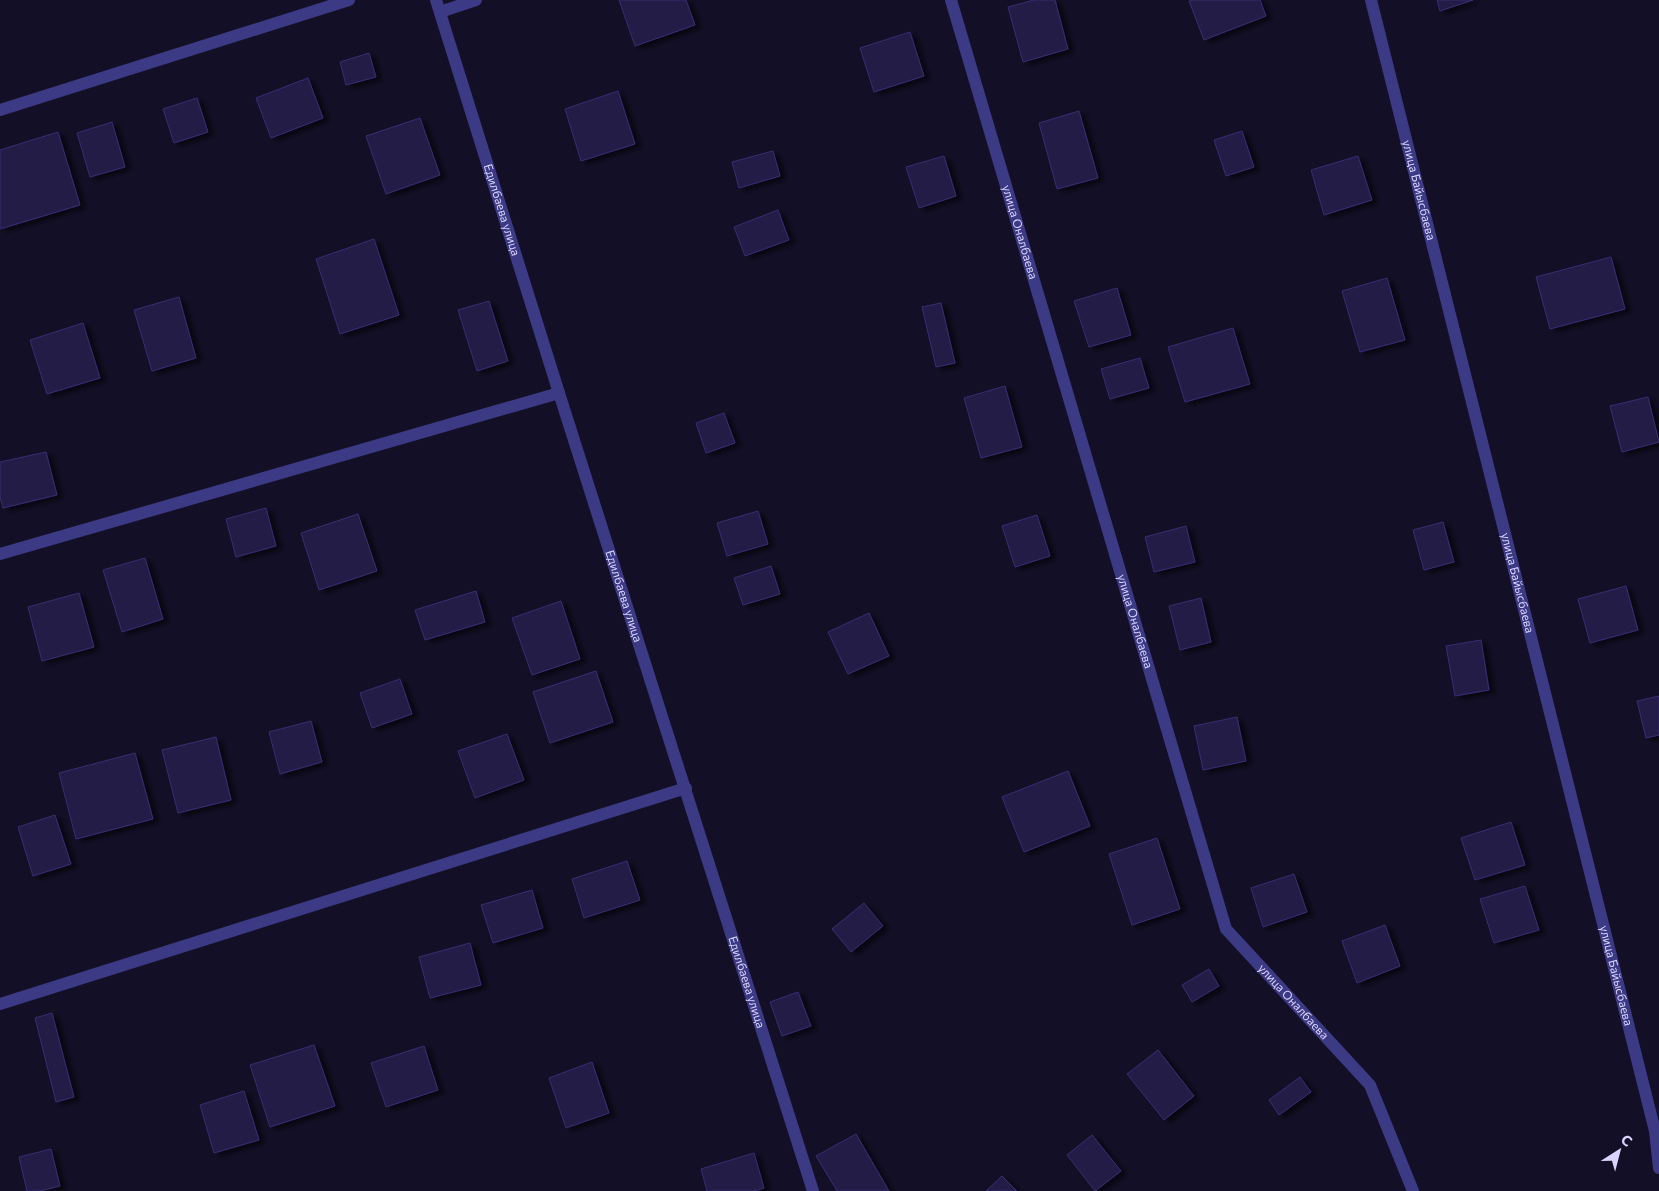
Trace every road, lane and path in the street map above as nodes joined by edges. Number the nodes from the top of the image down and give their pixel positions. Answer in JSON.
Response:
{"nodes":[{"id":1,"x":349,"y":0,"type":"edge"},
{"id":2,"x":476,"y":0,"type":"edge"},
{"id":3,"x":951,"y":0,"type":"edge"},
{"id":4,"x":1371,"y":0,"type":"edge"},
{"id":5,"x":438,"y":6,"type":"edge"},
{"id":6,"x":0,"y":110,"type":"edge"},
{"id":7,"x":559,"y":393,"type":"junction"},
{"id":8,"x":0,"y":554,"type":"edge"},
{"id":9,"x":686,"y":788,"type":"junction"},
{"id":10,"x":0,"y":1004,"type":"edge"},
{"id":11,"x":1659,"y":1168,"type":"edge"},
{"id":12,"x":813,"y":1191,"type":"edge"},
{"id":13,"x":1412,"y":1191,"type":"edge"}],
"edges":[{"from":1,"to":6,"type":"street"},
{"from":2,"to":5,"type":"street"},
{"from":3,"to":13,"type":"street","name":"улица Оналбаева"},
{"from":4,"to":11,"type":"street","name":"улица Байысбаева"},
{"from":5,"to":7,"type":"street","name":"Едилбаева улица"},
{"from":7,"to":8,"type":"street"},
{"from":7,"to":9,"type":"street","name":"Едилбаева улица"},
{"from":9,"to":10,"type":"street"},
{"from":9,"to":12,"type":"street","name":"Едилбаева улица"}]}
